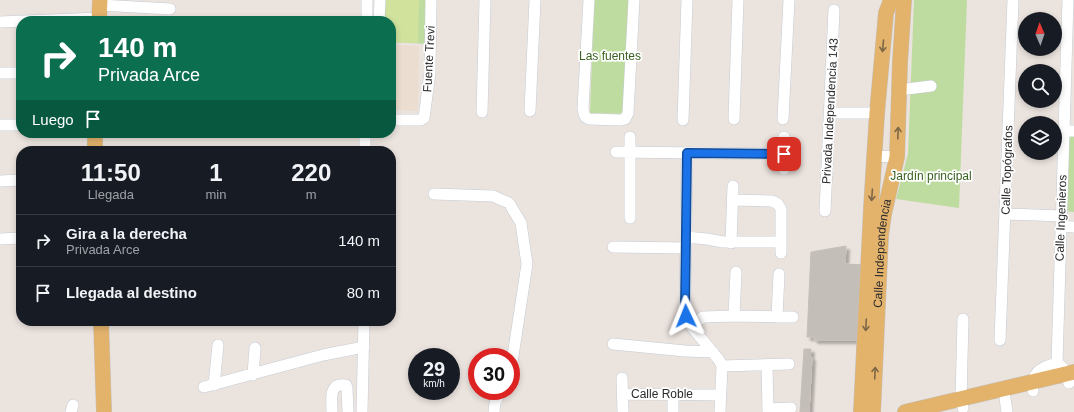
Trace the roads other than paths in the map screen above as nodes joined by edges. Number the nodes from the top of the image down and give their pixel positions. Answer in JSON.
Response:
{"nodes":[{"id":1,"x":367,"y":0,"type":"edge"},
{"id":2,"x":380,"y":0,"type":"edge"},
{"id":3,"x":431,"y":0,"type":"edge"},
{"id":4,"x":485,"y":0,"type":"edge"},
{"id":5,"x":535,"y":0,"type":"edge"},
{"id":6,"x":589,"y":0,"type":"edge"},
{"id":7,"x":634,"y":0,"type":"edge"},
{"id":8,"x":687,"y":0,"type":"edge"},
{"id":9,"x":738,"y":0,"type":"edge"},
{"id":10,"x":789,"y":0,"type":"edge"},
{"id":11,"x":904,"y":0,"type":"edge"},
{"id":12,"x":1013,"y":0,"type":"edge"},
{"id":13,"x":1068,"y":0,"type":"edge"},
{"id":14,"x":888,"y":2,"type":"edge"},
{"id":15,"x":170,"y":9,"type":"dead end"},
{"id":16,"x":834,"y":10,"type":"dead end"},
{"id":17,"x":100,"y":11,"type":"edge"},
{"id":18,"x":55,"y":16,"type":"edge"},
{"id":19,"x":367,"y":16,"type":"edge"},
{"id":20,"x":379,"y":16,"type":"edge"},
{"id":21,"x":16,"y":20,"type":"edge"},
{"id":22,"x":0,"y":22,"type":"edge"},
{"id":23,"x":903,"y":23,"type":"junction"},
{"id":24,"x":0,"y":73,"type":"edge"},
{"id":25,"x":16,"y":73,"type":"edge"},
{"id":26,"x":931,"y":86,"type":"dead end"},
{"id":27,"x":899,"y":90,"type":"junction"},
{"id":28,"x":530,"y":111,"type":"dead end"},
{"id":29,"x":482,"y":112,"type":"dead end"},
{"id":30,"x":830,"y":113,"type":"junction"},
{"id":31,"x":877,"y":113,"type":"junction"},
{"id":32,"x":734,"y":119,"type":"dead end"},
{"id":33,"x":783,"y":119,"type":"dead end"},
{"id":34,"x":396,"y":120,"type":"edge"},
{"id":35,"x":683,"y":120,"type":"dead end"},
{"id":36,"x":16,"y":125,"type":"edge"},
{"id":37,"x":0,"y":126,"type":"edge"},
{"id":38,"x":1069,"y":131,"type":"edge"},
{"id":39,"x":630,"y":136,"type":"dead end"},
{"id":40,"x":784,"y":137,"type":"dead end"},
{"id":41,"x":616,"y":152,"type":"dead end"},
{"id":42,"x":630,"y":153,"type":"junction"},
{"id":43,"x":687,"y":153,"type":"junction"},
{"id":44,"x":784,"y":154,"type":"junction"},
{"id":45,"x":875,"y":156,"type":"junction"},
{"id":46,"x":896,"y":157,"type":"junction"},
{"id":47,"x":784,"y":169,"type":"dead end"},
{"id":48,"x":16,"y":180,"type":"edge"},
{"id":49,"x":0,"y":181,"type":"edge"},
{"id":50,"x":733,"y":186,"type":"dead end"},
{"id":51,"x":434,"y":194,"type":"dead end"},
{"id":52,"x":733,"y":200,"type":"junction"},
{"id":53,"x":825,"y":211,"type":"dead end"},
{"id":54,"x":1006,"y":214,"type":"junction"},
{"id":55,"x":630,"y":218,"type":"dead end"},
{"id":56,"x":1061,"y":221,"type":"junction"},
{"id":57,"x":1074,"y":227,"type":"edge"},
{"id":58,"x":16,"y":238,"type":"edge"},
{"id":59,"x":0,"y":239,"type":"edge"},
{"id":60,"x":686,"y":242,"type":"junction"},
{"id":61,"x":731,"y":243,"type":"junction"},
{"id":62,"x":613,"y":247,"type":"dead end"},
{"id":63,"x":736,"y":272,"type":"dead end"},
{"id":64,"x":779,"y":274,"type":"dead end"},
{"id":65,"x":685,"y":310,"type":"junction"},
{"id":66,"x":734,"y":316,"type":"junction"},
{"id":67,"x":778,"y":316,"type":"junction"},
{"id":68,"x":703,"y":317,"type":"junction"},
{"id":69,"x":793,"y":317,"type":"dead end"},
{"id":70,"x":963,"y":319,"type":"dead end"},
{"id":71,"x":92,"y":326,"type":"edge"},
{"id":72,"x":101,"y":326,"type":"edge"},
{"id":73,"x":364,"y":326,"type":"edge"},
{"id":74,"x":691,"y":326,"type":"junction"},
{"id":75,"x":700,"y":336,"type":"junction"},
{"id":76,"x":1000,"y":340,"type":"dead end"},
{"id":77,"x":613,"y":344,"type":"dead end"},
{"id":78,"x":218,"y":345,"type":"dead end"},
{"id":79,"x":364,"y":347,"type":"junction"},
{"id":80,"x":255,"y":348,"type":"dead end"},
{"id":81,"x":514,"y":348,"type":"edge"},
{"id":82,"x":685,"y":352,"type":"junction"},
{"id":83,"x":713,"y":352,"type":"junction"},
{"id":84,"x":790,"y":364,"type":"dead end"},
{"id":85,"x":767,"y":365,"type":"junction"},
{"id":86,"x":722,"y":366,"type":"junction"},
{"id":87,"x":253,"y":374,"type":"junction"},
{"id":88,"x":1068,"y":375,"type":"edge"},
{"id":89,"x":622,"y":378,"type":"dead end"},
{"id":90,"x":1033,"y":387,"type":"junction"},
{"id":91,"x":623,"y":394,"type":"junction"},
{"id":92,"x":673,"y":394,"type":"junction"},
{"id":93,"x":720,"y":395,"type":"junction"},
{"id":94,"x":496,"y":400,"type":"edge"},
{"id":95,"x":962,"y":403,"type":"junction"},
{"id":96,"x":1006,"y":405,"type":"edge"},
{"id":97,"x":791,"y":408,"type":"dead end"},
{"id":98,"x":768,"y":410,"type":"edge"},
{"id":99,"x":94,"y":412,"type":"edge"},
{"id":100,"x":104,"y":412,"type":"edge"},
{"id":101,"x":332,"y":412,"type":"edge"},
{"id":102,"x":348,"y":412,"type":"edge"},
{"id":103,"x":362,"y":412,"type":"edge"},
{"id":104,"x":494,"y":412,"type":"edge"},
{"id":105,"x":623,"y":412,"type":"edge"},
{"id":106,"x":672,"y":412,"type":"edge"},
{"id":107,"x":720,"y":412,"type":"edge"},
{"id":108,"x":861,"y":412,"type":"edge"},
{"id":109,"x":873,"y":412,"type":"edge"},
{"id":110,"x":905,"y":412,"type":"edge"},
{"id":111,"x":943,"y":412,"type":"edge"}],
"edges":[{"from":1,"to":19,"type":"street"},
{"from":2,"to":20,"type":"street"},
{"from":3,"to":34,"type":"street","name":"Fuente Trevi"},
{"from":4,"to":29,"type":"street"},
{"from":5,"to":28,"type":"street"},
{"from":6,"to":7,"type":"street"},
{"from":8,"to":35,"type":"street"},
{"from":9,"to":32,"type":"street"},
{"from":10,"to":33,"type":"street"},
{"from":11,"to":23,"type":"main road","name":"Calle Independencia"},
{"from":12,"to":54,"type":"street","name":"Calle Topógrafos"},
{"from":13,"to":38,"type":"street","name":"Calle Ingenieros"},
{"from":14,"to":23,"type":"street"},
{"from":14,"to":31,"type":"main road","name":"Calle Independencia","one_way":true},
{"from":15,"to":17,"type":"street"},
{"from":16,"to":30,"type":"street","name":"Privada Independencia 143"},
{"from":17,"to":18,"type":"street"},
{"from":21,"to":22,"type":"street"},
{"from":23,"to":27,"type":"main road","name":"Calle Independencia"},
{"from":24,"to":25,"type":"street"},
{"from":26,"to":27,"type":"street"},
{"from":46,"to":27,"type":"main road","name":"Calle Independencia","one_way":true},
{"from":30,"to":31,"type":"street"},
{"from":30,"to":53,"type":"street","name":"Privada Independencia 143"},
{"from":31,"to":45,"type":"main road","name":"Calle Independencia"},
{"from":36,"to":37,"type":"street"},
{"from":38,"to":56,"type":"street","name":"Calle Ingenieros"},
{"from":39,"to":42,"type":"street"},
{"from":40,"to":44,"type":"street"},
{"from":41,"to":42,"type":"street"},
{"from":42,"to":43,"type":"street"},
{"from":42,"to":55,"type":"street"},
{"from":43,"to":44,"type":"street"},
{"from":43,"to":60,"type":"street"},
{"from":44,"to":47,"type":"street"},
{"from":45,"to":46,"type":"street"},
{"from":45,"to":108,"type":"main road","name":"Calle Independencia","one_way":true},
{"from":109,"to":46,"type":"main road","name":"Calle Independencia","one_way":true},
{"from":48,"to":49,"type":"street"},
{"from":50,"to":52,"type":"street"},
{"from":51,"to":81,"type":"street"},
{"from":52,"to":61,"type":"street"},
{"from":52,"to":61,"type":"street"},
{"from":54,"to":56,"type":"street"},
{"from":54,"to":76,"type":"street","name":"Calle Topógrafos"},
{"from":56,"to":57,"type":"street"},
{"from":56,"to":88,"type":"street","name":"Calle Ingenieros"},
{"from":58,"to":59,"type":"street"},
{"from":60,"to":61,"type":"street"},
{"from":60,"to":62,"type":"street"},
{"from":60,"to":65,"type":"street"},
{"from":63,"to":66,"type":"street"},
{"from":64,"to":67,"type":"street"},
{"from":65,"to":68,"type":"street"},
{"from":65,"to":74,"type":"street"},
{"from":66,"to":67,"type":"street"},
{"from":66,"to":68,"type":"street"},
{"from":67,"to":69,"type":"street"},
{"from":68,"to":74,"type":"street"},
{"from":70,"to":95,"type":"street"},
{"from":71,"to":99,"type":"main road"},
{"from":72,"to":100,"type":"main road"},
{"from":73,"to":79,"type":"street"},
{"from":74,"to":75,"type":"street"},
{"from":75,"to":82,"type":"street"},
{"from":75,"to":83,"type":"street"},
{"from":77,"to":82,"type":"street"},
{"from":78,"to":87,"type":"street"},
{"from":79,"to":87,"type":"street"},
{"from":79,"to":103,"type":"street"},
{"from":80,"to":87,"type":"street"},
{"from":82,"to":83,"type":"street"},
{"from":83,"to":86,"type":"street"},
{"from":84,"to":85,"type":"street"},
{"from":85,"to":86,"type":"street"},
{"from":85,"to":98,"type":"street"},
{"from":86,"to":93,"type":"street"},
{"from":88,"to":90,"type":"main road"},
{"from":88,"to":90,"type":"street"},
{"from":89,"to":91,"type":"street"},
{"from":90,"to":95,"type":"main road"},
{"from":90,"to":96,"type":"main road"},
{"from":91,"to":92,"type":"street","name":"Calle Roble"},
{"from":91,"to":105,"type":"street","name":"Calle Roble"},
{"from":92,"to":93,"type":"street","name":"Calle Roble"},
{"from":92,"to":106,"type":"street"},
{"from":93,"to":107,"type":"street"},
{"from":94,"to":104,"type":"street"},
{"from":95,"to":96,"type":"main road"},
{"from":95,"to":110,"type":"main road"},
{"from":95,"to":111,"type":"main road"},
{"from":97,"to":98,"type":"street"},
{"from":101,"to":102,"type":"street"}]}
